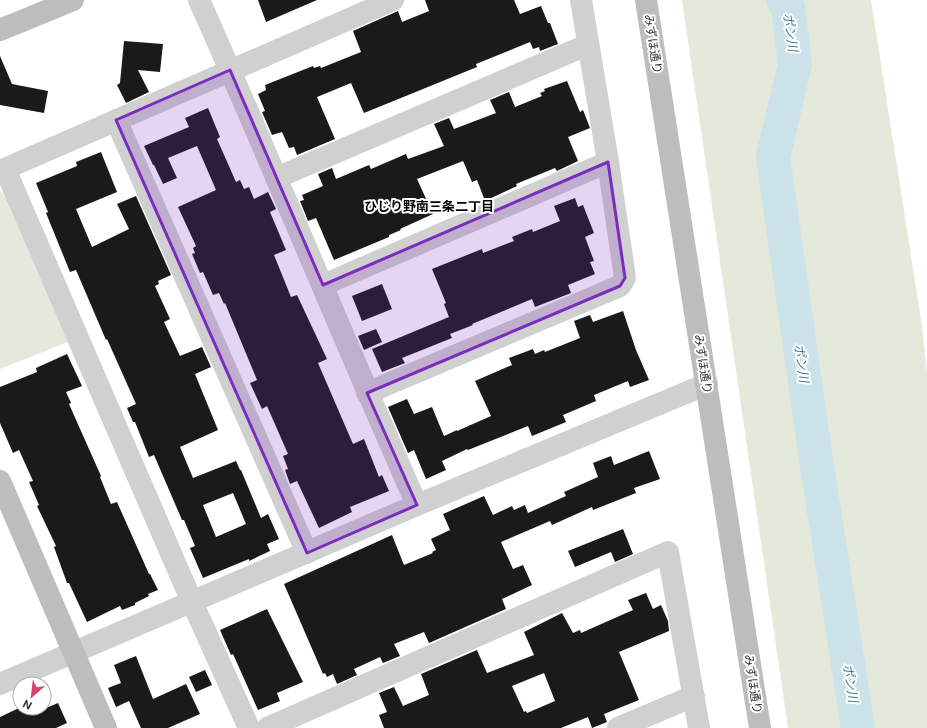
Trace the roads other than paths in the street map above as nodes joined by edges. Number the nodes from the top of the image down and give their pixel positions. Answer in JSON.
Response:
{"nodes":[{"id":1,"x":73,"y":0,"type":"edge"},
{"id":2,"x":199,"y":0,"type":"edge"},
{"id":3,"x":393,"y":0,"type":"edge"},
{"id":4,"x":581,"y":0,"type":"edge"},
{"id":5,"x":646,"y":0,"type":"edge"},
{"id":6,"x":0,"y":30,"type":"edge"},
{"id":7,"x":588,"y":45,"type":"junction"},
{"id":8,"x":230,"y":70,"type":"junction"},
{"id":9,"x":116,"y":120,"type":"junction"},
{"id":10,"x":608,"y":162,"type":"junction"},
{"id":11,"x":2,"y":170,"type":"edge"},
{"id":12,"x":276,"y":178,"type":"junction"},
{"id":13,"x":322,"y":285,"type":"junction"},
{"id":14,"x":707,"y":384,"type":"junction"},
{"id":15,"x":367,"y":393,"type":"junction"},
{"id":16,"x":0,"y":481,"type":"edge"},
{"id":17,"x":418,"y":505,"type":"junction"},
{"id":18,"x":307,"y":553,"type":"junction"},
{"id":19,"x":192,"y":602,"type":"junction"},
{"id":20,"x":74,"y":653,"type":"junction"},
{"id":21,"x":0,"y":684,"type":"edge"},
{"id":22,"x":694,"y":696,"type":"junction"},
{"id":23,"x":106,"y":728,"type":"edge"},
{"id":24,"x":249,"y":728,"type":"edge"},
{"id":25,"x":267,"y":728,"type":"edge"},
{"id":26,"x":618,"y":728,"type":"edge"},
{"id":27,"x":699,"y":728,"type":"edge"},
{"id":28,"x":760,"y":728,"type":"edge"}],
"edges":[{"from":1,"to":6,"type":"street"},
{"from":2,"to":8,"type":"street"},
{"from":3,"to":8,"type":"street"},
{"from":4,"to":7,"type":"street"},
{"from":5,"to":14,"type":"street","name":"みずほ通り"},
{"from":7,"to":10,"type":"street"},
{"from":7,"to":12,"type":"street"},
{"from":8,"to":9,"type":"street"},
{"from":8,"to":12,"type":"street"},
{"from":9,"to":11,"type":"street"},
{"from":9,"to":18,"type":"street"},
{"from":10,"to":13,"type":"street"},
{"from":10,"to":15,"type":"street"},
{"from":11,"to":19,"type":"street"},
{"from":12,"to":13,"type":"street"},
{"from":13,"to":15,"type":"street"},
{"from":14,"to":17,"type":"street"},
{"from":14,"to":28,"type":"street","name":"みずほ通り"},
{"from":15,"to":17,"type":"street"},
{"from":16,"to":20,"type":"street"},
{"from":17,"to":18,"type":"street"},
{"from":18,"to":19,"type":"street"},
{"from":19,"to":20,"type":"street"},
{"from":19,"to":24,"type":"street"},
{"from":20,"to":21,"type":"street"},
{"from":20,"to":23,"type":"street"},
{"from":22,"to":25,"type":"street"},
{"from":22,"to":26,"type":"street"},
{"from":22,"to":27,"type":"street"}]}
